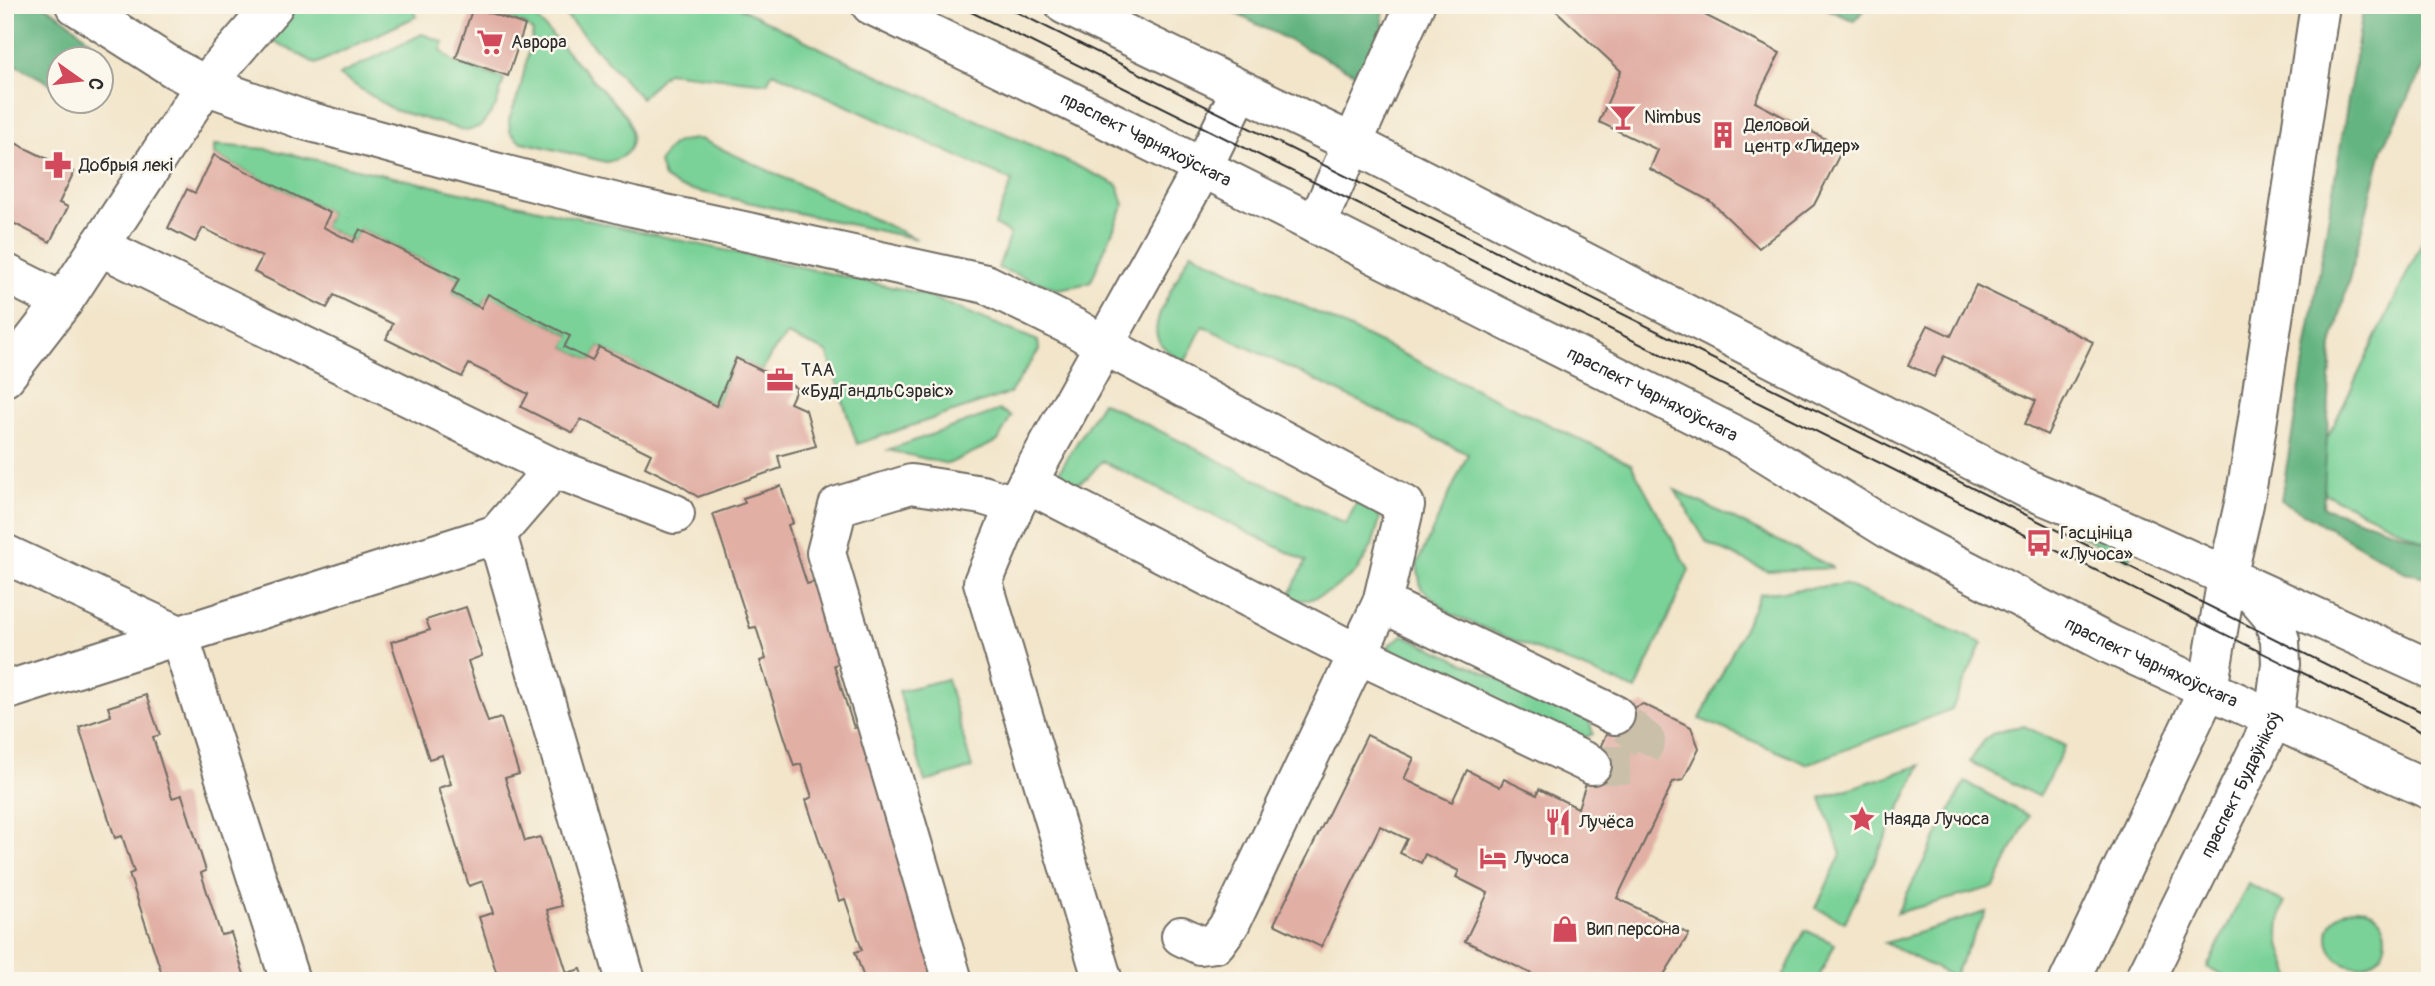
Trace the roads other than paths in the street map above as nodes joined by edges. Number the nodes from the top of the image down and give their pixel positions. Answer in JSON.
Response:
{"nodes":[{"id":1,"x":75,"y":5,"type":"edge"},
{"id":2,"x":274,"y":5,"type":"edge"},
{"id":3,"x":871,"y":5,"type":"edge"},
{"id":4,"x":1065,"y":5,"type":"edge"},
{"id":5,"x":1415,"y":5,"type":"edge"},
{"id":6,"x":2320,"y":5,"type":"edge"},
{"id":7,"x":205,"y":85,"type":"junction"},
{"id":8,"x":1240,"y":91,"type":"junction"},
{"id":9,"x":1354,"y":144,"type":"junction"},
{"id":10,"x":1202,"y":169,"type":"junction"},
{"id":11,"x":1316,"y":225,"type":"junction"},
{"id":12,"x":99,"y":246,"type":"junction"},
{"id":13,"x":5,"y":273,"type":"edge"},
{"id":14,"x":62,"y":302,"type":"junction"},
{"id":15,"x":1104,"y":345,"type":"junction"},
{"id":16,"x":5,"y":377,"type":"edge"},
{"id":17,"x":554,"y":468,"type":"junction"},
{"id":18,"x":1021,"y":494,"type":"junction"},
{"id":19,"x":676,"y":514,"type":"dead end"},
{"id":20,"x":497,"y":534,"type":"junction"},
{"id":21,"x":5,"y":554,"type":"edge"},
{"id":22,"x":2236,"y":582,"type":"junction"},
{"id":23,"x":1382,"y":603,"type":"junction"},
{"id":24,"x":178,"y":635,"type":"junction"},
{"id":25,"x":1358,"y":654,"type":"junction"},
{"id":26,"x":2430,"y":669,"type":"edge"},
{"id":27,"x":2208,"y":689,"type":"junction"},
{"id":28,"x":5,"y":691,"type":"edge"},
{"id":29,"x":1615,"y":715,"type":"tunnel mouth"},
{"id":30,"x":2274,"y":718,"type":"junction"},
{"id":31,"x":1592,"y":765,"type":"tunnel mouth"},
{"id":32,"x":2430,"y":790,"type":"edge"},
{"id":33,"x":1181,"y":936,"type":"dead end"},
{"id":34,"x":290,"y":981,"type":"edge"},
{"id":35,"x":626,"y":981,"type":"edge"},
{"id":36,"x":954,"y":981,"type":"edge"},
{"id":37,"x":1102,"y":981,"type":"edge"},
{"id":38,"x":2069,"y":981,"type":"edge"},
{"id":39,"x":2144,"y":981,"type":"edge"}],
"edges":[{"from":1,"to":7,"type":"main road"},
{"from":2,"to":7,"type":"main road"},
{"from":3,"to":10,"type":"main road","name":"праспект Чарняхоўскага"},
{"from":4,"to":8,"type":"main road"},
{"from":5,"to":9,"type":"main road"},
{"from":6,"to":22,"type":"main road"},
{"from":7,"to":12,"type":"main road"},
{"from":7,"to":15,"type":"main road"},
{"from":8,"to":9,"type":"main road"},
{"from":8,"to":10,"type":"main road"},
{"from":9,"to":11,"type":"main road"},
{"from":9,"to":22,"type":"main road"},
{"from":10,"to":11,"type":"main road","name":"праспект Чарняхоўскага"},
{"from":10,"to":15,"type":"main road"},
{"from":11,"to":27,"type":"main road","name":"праспект Чарняхоўскага"},
{"from":12,"to":14,"type":"main road"},
{"from":12,"to":17,"type":"main road"},
{"from":13,"to":14,"type":"main road"},
{"from":14,"to":16,"type":"main road"},
{"from":15,"to":18,"type":"main road"},
{"from":15,"to":23,"type":"main road"},
{"from":17,"to":19,"type":"main road"},
{"from":17,"to":20,"type":"main road"},
{"from":18,"to":25,"type":"main road"},
{"from":18,"to":36,"type":"main road"},
{"from":18,"to":37,"type":"main road"},
{"from":20,"to":24,"type":"main road"},
{"from":20,"to":35,"type":"main road"},
{"from":21,"to":24,"type":"main road"},
{"from":22,"to":26,"type":"main road"},
{"from":22,"to":27,"type":"main road"},
{"from":22,"to":30,"type":"main road","name":"праспект Будаўнікоў"},
{"from":23,"to":25,"type":"main road"},
{"from":23,"to":29,"type":"main road"},
{"from":24,"to":28,"type":"main road"},
{"from":24,"to":34,"type":"main road"},
{"from":25,"to":31,"type":"main road"},
{"from":25,"to":33,"type":"main road"},
{"from":27,"to":30,"type":"main road","name":"праспект Чарняхоўскага"},
{"from":27,"to":38,"type":"main road"},
{"from":30,"to":32,"type":"main road","name":"праспект Чарняхоўскага"},
{"from":30,"to":39,"type":"main road","name":"праспект Будаўнікоў"}]}
